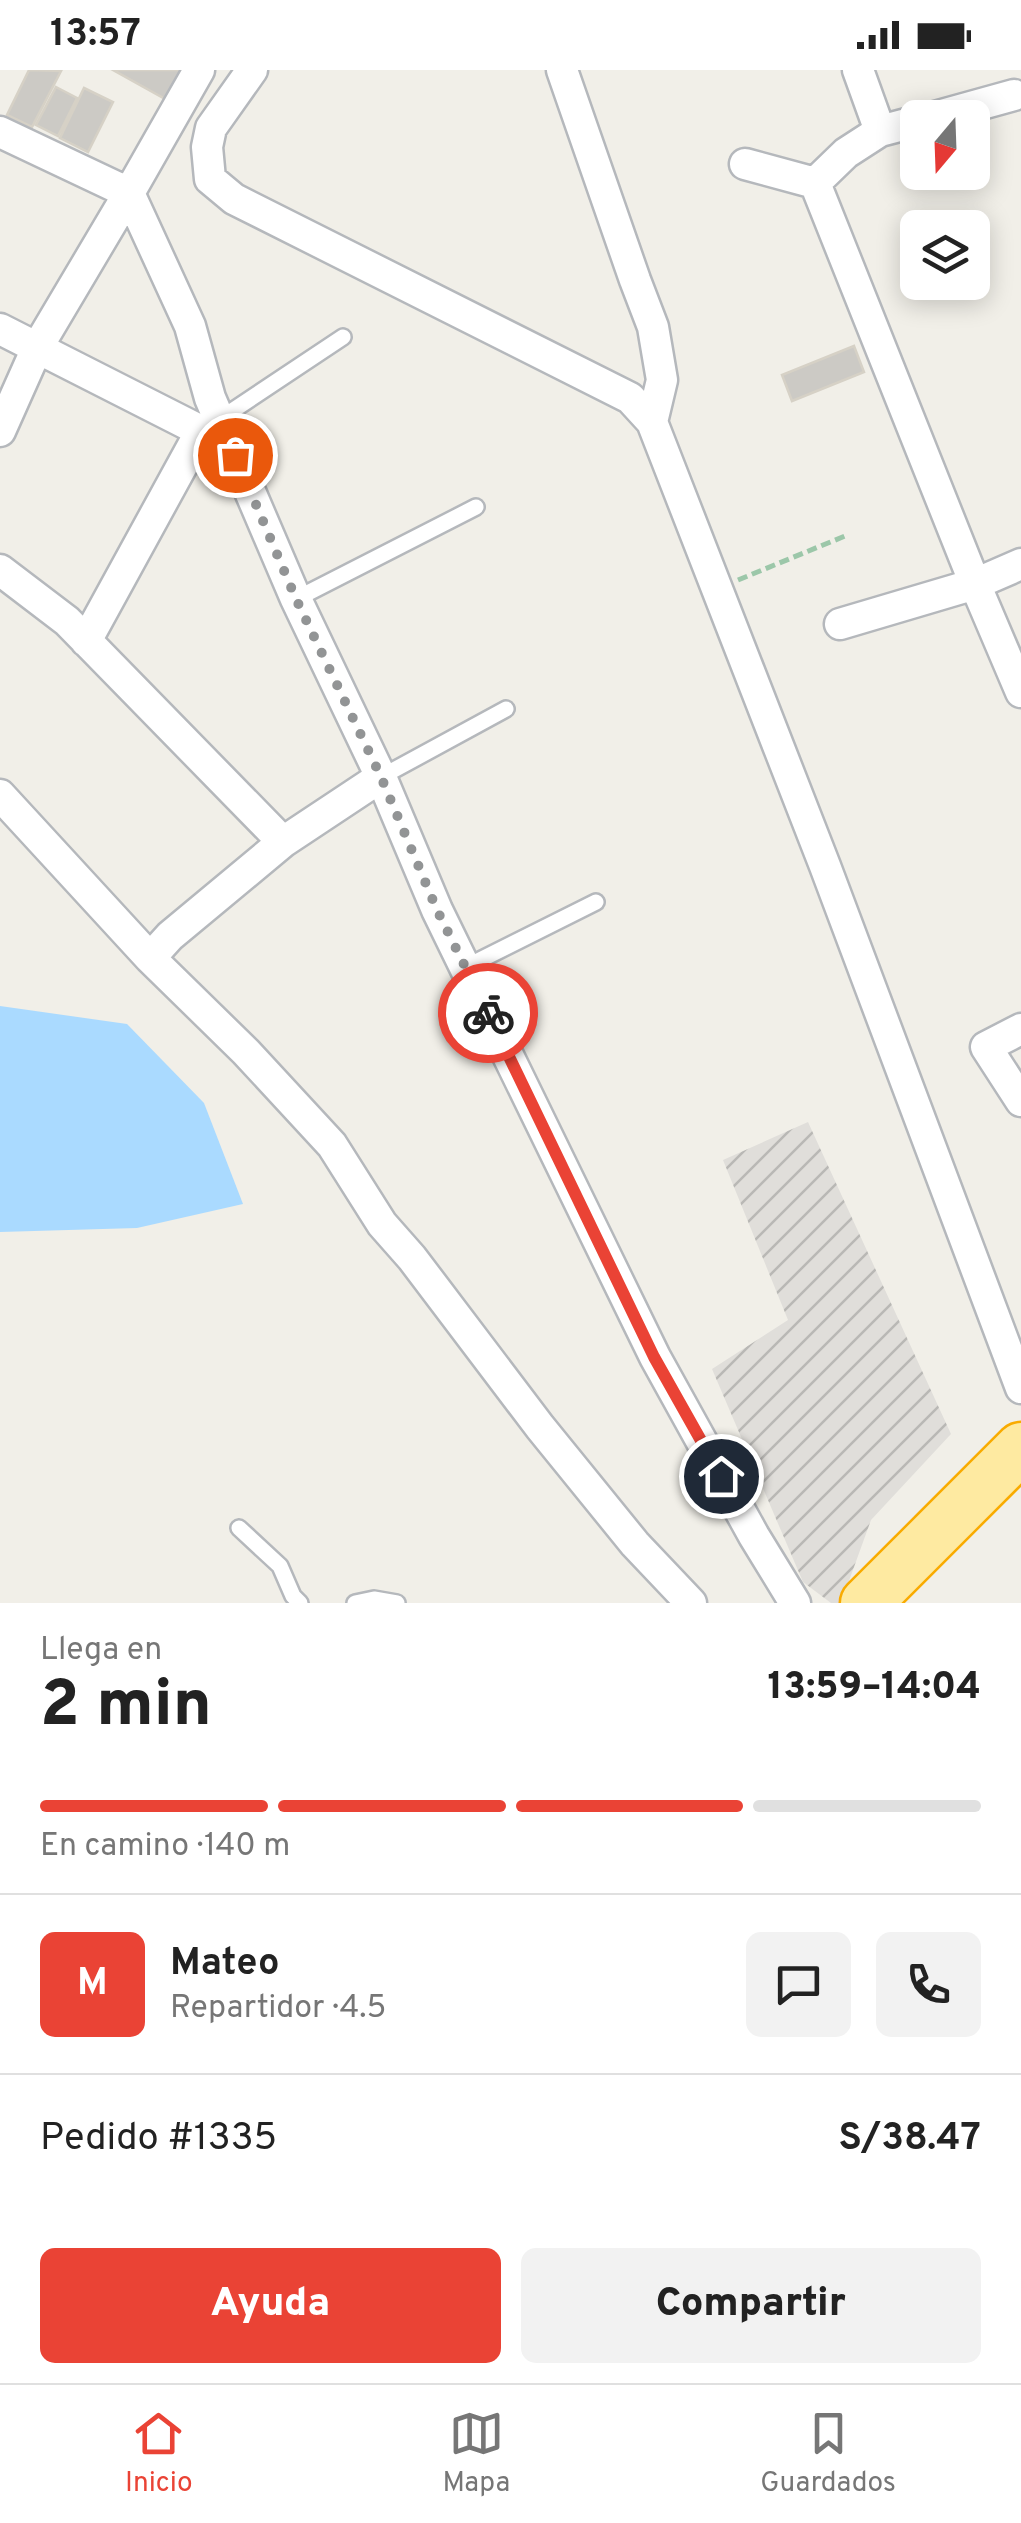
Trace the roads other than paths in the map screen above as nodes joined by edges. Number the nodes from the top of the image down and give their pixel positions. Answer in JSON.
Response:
{"nodes":[{"id":1,"x":199,"y":70,"type":"edge"},
{"id":2,"x":252,"y":70,"type":"edge"},
{"id":3,"x":562,"y":70,"type":"edge"},
{"id":4,"x":858,"y":70,"type":"edge"},
{"id":5,"x":1014,"y":92,"type":"edge"},
{"id":6,"x":988,"y":100,"type":"edge"},
{"id":7,"x":900,"y":126,"type":"edge"},
{"id":8,"x":880,"y":131,"type":"junction"},
{"id":9,"x":0,"y":132,"type":"edge"},
{"id":10,"x":746,"y":164,"type":"dead end"},
{"id":11,"x":816,"y":183,"type":"junction"},
{"id":12,"x":129,"y":193,"type":"junction"},
{"id":13,"x":0,"y":328,"type":"edge"},
{"id":14,"x":343,"y":337,"type":"dead end"},
{"id":15,"x":37,"y":348,"type":"junction"},
{"id":16,"x":652,"y":422,"type":"junction"},
{"id":17,"x":211,"y":425,"type":"junction"},
{"id":18,"x":0,"y":432,"type":"edge"},
{"id":19,"x":476,"y":506,"type":"dead end"},
{"id":20,"x":1021,"y":564,"type":"edge"},
{"id":21,"x":0,"y":570,"type":"edge"},
{"id":22,"x":976,"y":584,"type":"junction"},
{"id":23,"x":296,"y":599,"type":"junction"},
{"id":24,"x":840,"y":624,"type":"dead end"},
{"id":25,"x":86,"y":641,"type":"junction"},
{"id":26,"x":1021,"y":692,"type":"edge"},
{"id":27,"x":506,"y":709,"type":"dead end"},
{"id":28,"x":381,"y":777,"type":"junction"},
{"id":29,"x":0,"y":795,"type":"edge"},
{"id":30,"x":283,"y":842,"type":"junction"},
{"id":31,"x":596,"y":902,"type":"dead end"},
{"id":32,"x":150,"y":958,"type":"junction"},
{"id":33,"x":466,"y":968,"type":"junction"},
{"id":34,"x":1021,"y":1028,"type":"edge"},
{"id":35,"x":1021,"y":1101,"type":"edge"},
{"id":36,"x":1021,"y":1388,"type":"edge"},
{"id":37,"x":1021,"y":1448,"type":"edge"},
{"id":38,"x":239,"y":1528,"type":"dead end"},
{"id":39,"x":300,"y":1603,"type":"edge"},
{"id":40,"x":356,"y":1603,"type":"edge"},
{"id":41,"x":397,"y":1603,"type":"edge"},
{"id":42,"x":691,"y":1603,"type":"edge"},
{"id":43,"x":795,"y":1603,"type":"edge"},
{"id":44,"x":866,"y":1603,"type":"edge"}],
"edges":[{"from":1,"to":12,"type":"street"},
{"from":2,"to":16,"type":"street"},
{"from":3,"to":16,"type":"street"},
{"from":4,"to":8,"type":"street"},
{"from":5,"to":6,"type":"street"},
{"from":7,"to":8,"type":"street"},
{"from":8,"to":11,"type":"street"},
{"from":9,"to":12,"type":"street"},
{"from":10,"to":11,"type":"street"},
{"from":11,"to":22,"type":"street"},
{"from":12,"to":15,"type":"street"},
{"from":12,"to":17,"type":"street"},
{"from":13,"to":15,"type":"street"},
{"from":14,"to":17,"type":"lane"},
{"from":15,"to":17,"type":"street"},
{"from":15,"to":18,"type":"street"},
{"from":16,"to":36,"type":"street"},
{"from":17,"to":23,"type":"street"},
{"from":17,"to":25,"type":"street"},
{"from":19,"to":23,"type":"lane"},
{"from":20,"to":22,"type":"street"},
{"from":21,"to":25,"type":"street"},
{"from":22,"to":24,"type":"street"},
{"from":22,"to":26,"type":"street"},
{"from":23,"to":28,"type":"street"},
{"from":25,"to":30,"type":"street"},
{"from":27,"to":28,"type":"lane"},
{"from":28,"to":30,"type":"street"},
{"from":28,"to":33,"type":"street"},
{"from":29,"to":32,"type":"street"},
{"from":30,"to":32,"type":"street"},
{"from":31,"to":33,"type":"lane"},
{"from":32,"to":42,"type":"street"},
{"from":33,"to":43,"type":"street"},
{"from":34,"to":35,"type":"street"},
{"from":37,"to":44,"type":"highway"},
{"from":38,"to":39,"type":"lane"},
{"from":40,"to":41,"type":"lane"}]}
